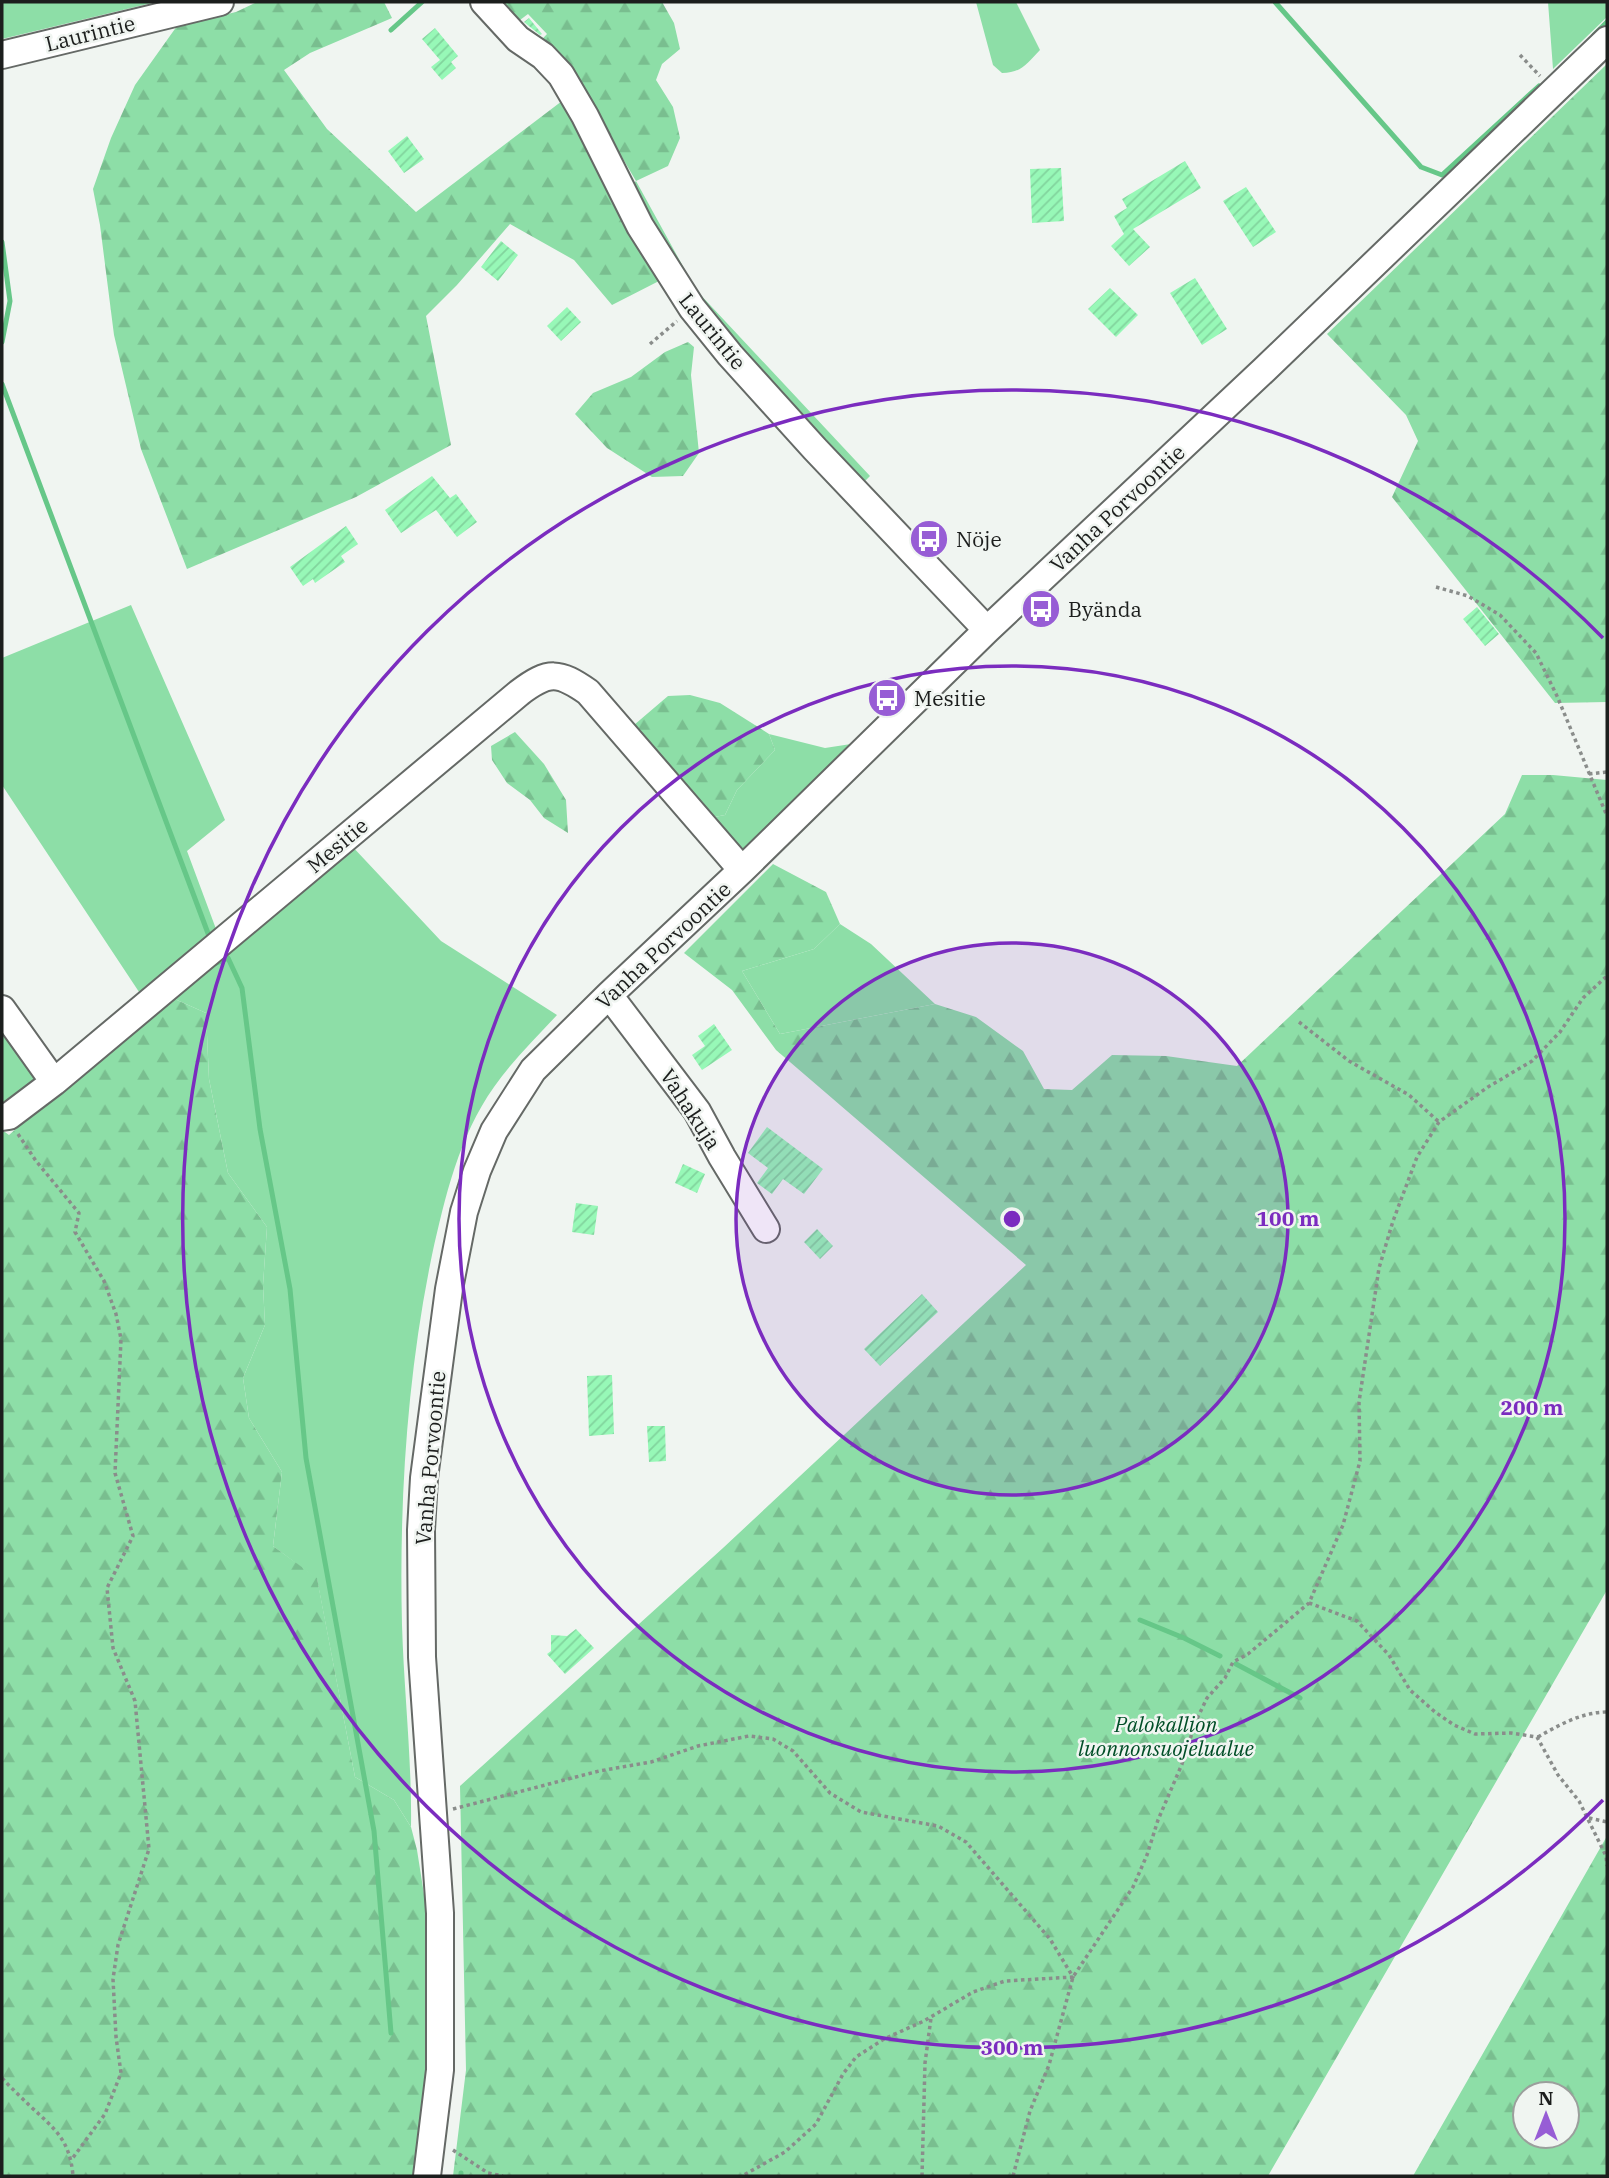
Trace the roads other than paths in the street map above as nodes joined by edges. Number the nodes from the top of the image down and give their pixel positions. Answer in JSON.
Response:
{"nodes":[{"id":1,"x":220,"y":2,"type":"edge"},
{"id":2,"x":484,"y":2,"type":"edge"},
{"id":3,"x":1607,"y":40,"type":"edge"},
{"id":4,"x":2,"y":55,"type":"edge"},
{"id":5,"x":987,"y":630,"type":"junction"},
{"id":6,"x":742,"y":870,"type":"junction"},
{"id":7,"x":608,"y":995,"type":"junction"},
{"id":8,"x":2,"y":1009,"type":"edge"},
{"id":9,"x":54,"y":1082,"type":"junction"},
{"id":10,"x":8,"y":1120,"type":"edge"},
{"id":11,"x":766,"y":1229,"type":"dead end"},
{"id":12,"x":428,"y":2165,"type":"edge"}],
"edges":[{"from":1,"to":4,"type":"street","name":"Laurintie"},
{"from":2,"to":5,"type":"street","name":"Laurintie"},
{"from":3,"to":5,"type":"street","name":"Vanha Porvoontie"},
{"from":5,"to":6,"type":"street","name":"Vanha Porvoontie"},
{"from":6,"to":7,"type":"street","name":"Vanha Porvoontie"},
{"from":6,"to":9,"type":"street","name":"Mesitie"},
{"from":7,"to":11,"type":"street","name":"Vahakuja"},
{"from":7,"to":12,"type":"street","name":"Vanha Porvoontie"},
{"from":8,"to":9,"type":"street"},
{"from":9,"to":10,"type":"street","name":"Mesitie"}]}
